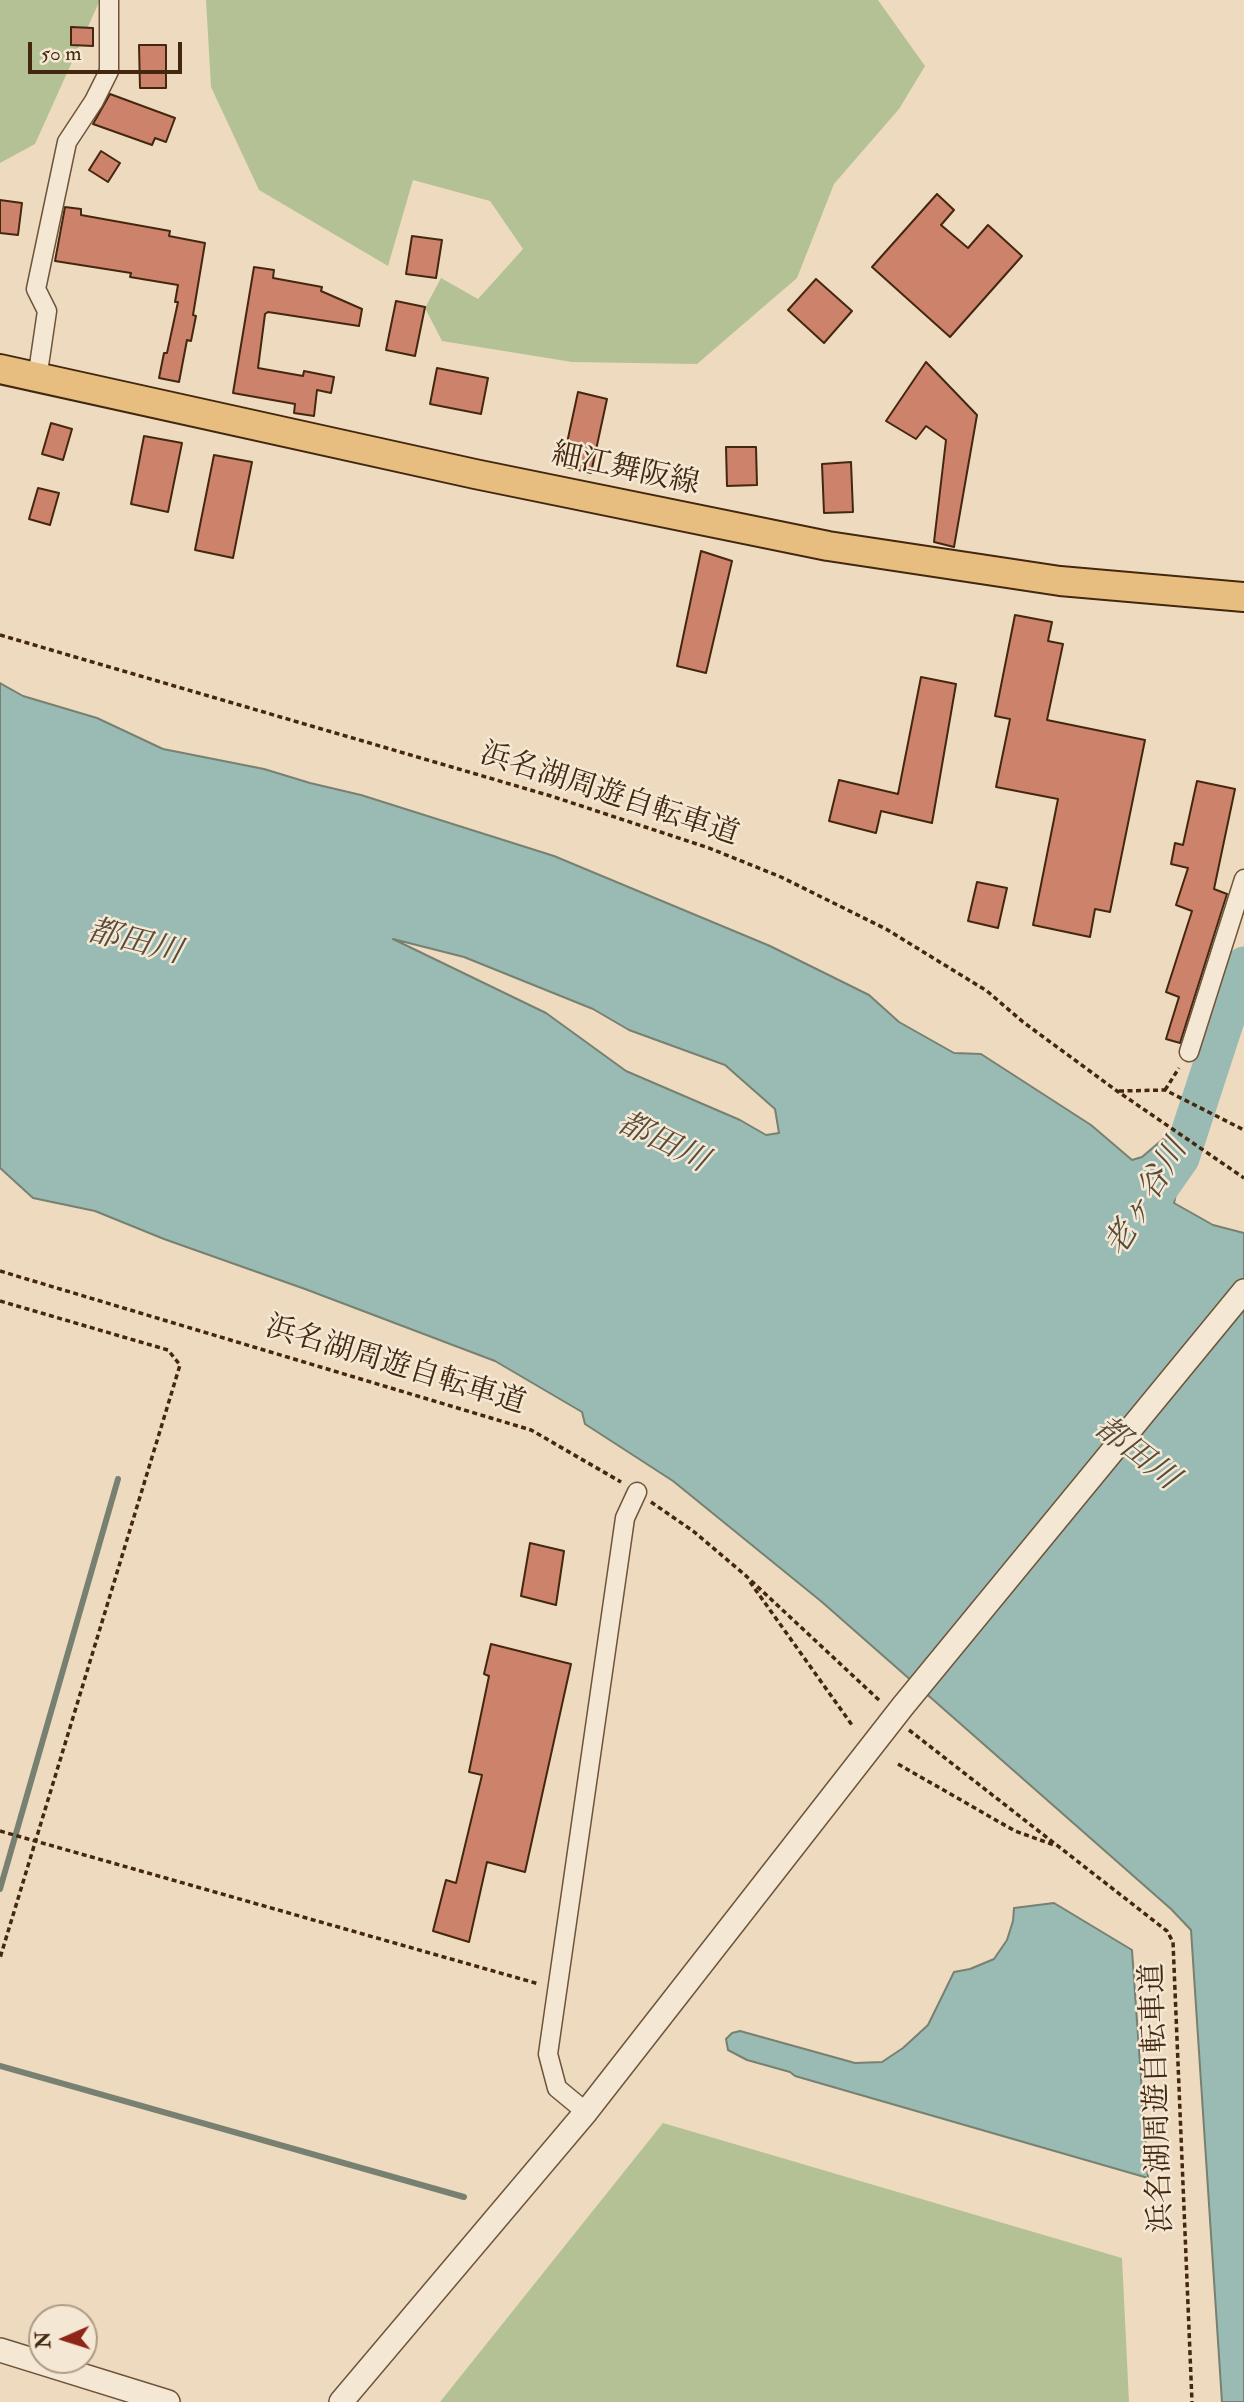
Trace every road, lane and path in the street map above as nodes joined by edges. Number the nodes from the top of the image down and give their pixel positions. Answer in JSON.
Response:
{"nodes":[{"id":1,"x":109,"y":0,"type":"edge"},
{"id":2,"x":0,"y":369,"type":"edge"},
{"id":3,"x":37,"y":379,"type":"junction"},
{"id":4,"x":1244,"y":597,"type":"edge"},
{"id":5,"x":0,"y":635,"type":"edge"},
{"id":6,"x":1244,"y":879,"type":"edge"},
{"id":7,"x":1189,"y":1052,"type":"joint"},
{"id":8,"x":1165,"y":1090,"type":"junction"},
{"id":9,"x":1117,"y":1091,"type":"junction"},
{"id":10,"x":1244,"y":1130,"type":"edge"},
{"id":11,"x":1244,"y":1178,"type":"edge"},
{"id":12,"x":0,"y":1270,"type":"edge"},
{"id":13,"x":1244,"y":1291,"type":"edge"},
{"id":14,"x":0,"y":1301,"type":"edge"},
{"id":15,"x":637,"y":1492,"type":"junction"},
{"id":16,"x":744,"y":1574,"type":"junction"},
{"id":17,"x":897,"y":1712,"type":"junction"},
{"id":18,"x":852,"y":1725,"type":"dead end"},
{"id":19,"x":898,"y":1764,"type":"dead end"},
{"id":20,"x":0,"y":1831,"type":"edge"},
{"id":21,"x":34,"y":1841,"type":"junction"},
{"id":22,"x":1059,"y":1846,"type":"junction"},
{"id":23,"x":0,"y":1958,"type":"edge"},
{"id":24,"x":558,"y":1989,"type":"junction"},
{"id":25,"x":586,"y":2112,"type":"junction"},
{"id":26,"x":0,"y":2350,"type":"edge"},
{"id":27,"x":168,"y":2402,"type":"edge"},
{"id":28,"x":341,"y":2402,"type":"edge"},
{"id":29,"x":1192,"y":2402,"type":"edge"}],
"edges":[{"from":1,"to":3,"type":"street"},
{"from":2,"to":3,"type":"main road","name":"細江舞阪線"},
{"from":3,"to":4,"type":"main road","name":"細江舞阪線"},
{"from":5,"to":9,"type":"path","name":"浜名湖周遊自転車道"},
{"from":6,"to":7,"type":"street"},
{"from":7,"to":8,"type":"path"},
{"from":8,"to":9,"type":"path"},
{"from":8,"to":10,"type":"path"},
{"from":9,"to":11,"type":"path","name":"浜名湖周遊自転車道"},
{"from":12,"to":15,"type":"path","name":"浜名湖周遊自転車道"},
{"from":13,"to":17,"type":"street"},
{"from":14,"to":21,"type":"path"},
{"from":15,"to":16,"type":"path","name":"浜名湖周遊自転車道"},
{"from":15,"to":24,"type":"street"},
{"from":16,"to":17,"type":"path","name":"浜名湖周遊自転車道"},
{"from":16,"to":18,"type":"path","name":"浜名湖周遊自転車道"},
{"from":17,"to":22,"type":"path","name":"浜名湖周遊自転車道"},
{"from":17,"to":25,"type":"street"},
{"from":19,"to":22,"type":"path","name":"浜名湖周遊自転車道"},
{"from":20,"to":21,"type":"path"},
{"from":21,"to":23,"type":"path"},
{"from":21,"to":24,"type":"path"},
{"from":22,"to":29,"type":"path","name":"浜名湖周遊自転車道"},
{"from":24,"to":25,"type":"street"},
{"from":25,"to":28,"type":"street"},
{"from":26,"to":27,"type":"street"}]}
